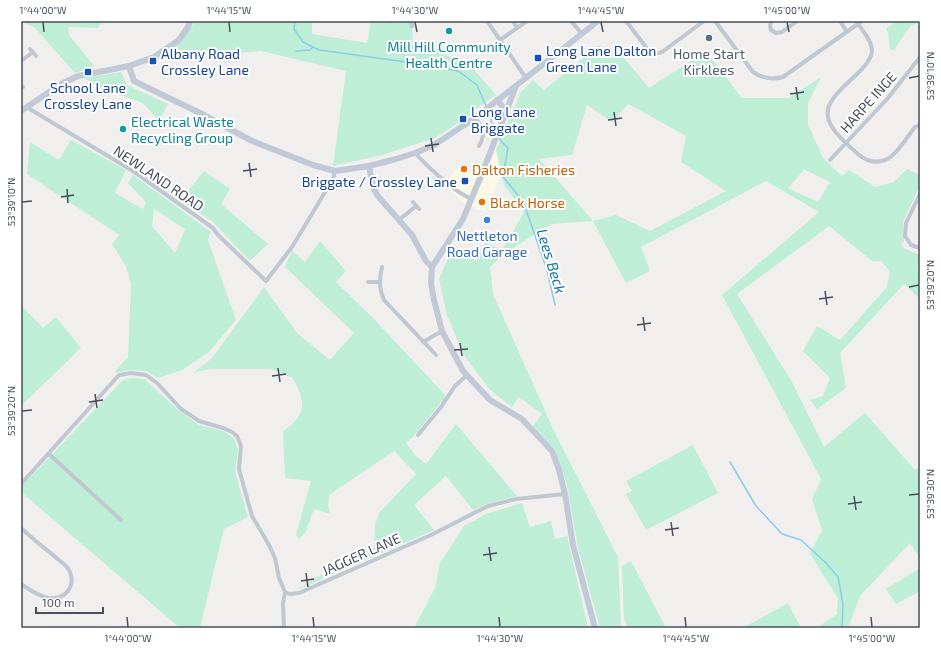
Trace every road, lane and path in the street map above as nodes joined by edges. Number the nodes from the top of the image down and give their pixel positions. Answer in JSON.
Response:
{"nodes":[{"id":1,"x":190,"y":21,"type":"edge"},
{"id":2,"x":388,"y":21,"type":"edge"},
{"id":3,"x":392,"y":21,"type":"edge"},
{"id":4,"x":487,"y":21,"type":"edge"},
{"id":5,"x":512,"y":21,"type":"edge"},
{"id":6,"x":527,"y":21,"type":"edge"},
{"id":7,"x":571,"y":21,"type":"edge"},
{"id":8,"x":598,"y":21,"type":"edge"},
{"id":9,"x":626,"y":21,"type":"edge"},
{"id":10,"x":704,"y":21,"type":"edge"},
{"id":11,"x":715,"y":21,"type":"edge"},
{"id":12,"x":772,"y":21,"type":"edge"},
{"id":13,"x":797,"y":21,"type":"edge"},
{"id":14,"x":840,"y":21,"type":"edge"},
{"id":15,"x":860,"y":22,"type":"edge"},
{"id":16,"x":517,"y":28,"type":"junction"},
{"id":17,"x":847,"y":32,"type":"junction"},
{"id":18,"x":582,"y":34,"type":"junction"},
{"id":19,"x":500,"y":40,"type":"junction"},
{"id":20,"x":33,"y":52,"type":"dead end"},
{"id":21,"x":920,"y":57,"type":"edge"},
{"id":22,"x":21,"y":61,"type":"edge"},
{"id":23,"x":129,"y":66,"type":"junction"},
{"id":24,"x":526,"y":78,"type":"junction"},
{"id":25,"x":516,"y":86,"type":"junction"},
{"id":26,"x":495,"y":101,"type":"junction"},
{"id":27,"x":28,"y":108,"type":"junction"},
{"id":28,"x":21,"y":112,"type":"edge"},
{"id":29,"x":507,"y":112,"type":"junction"},
{"id":30,"x":475,"y":118,"type":"junction"},
{"id":31,"x":920,"y":125,"type":"edge"},
{"id":32,"x":846,"y":143,"type":"junction"},
{"id":33,"x":479,"y":146,"type":"dead end"},
{"id":34,"x":414,"y":154,"type":"junction"},
{"id":35,"x":830,"y":160,"type":"dead end"},
{"id":36,"x":369,"y":166,"type":"junction"},
{"id":37,"x":335,"y":171,"type":"junction"},
{"id":38,"x":920,"y":194,"type":"edge"},
{"id":39,"x":472,"y":199,"type":"junction"},
{"id":40,"x":416,"y":205,"type":"dead end"},
{"id":41,"x":399,"y":220,"type":"junction"},
{"id":42,"x":920,"y":248,"type":"edge"},
{"id":43,"x":432,"y":266,"type":"junction"},
{"id":44,"x":382,"y":267,"type":"dead end"},
{"id":45,"x":368,"y":282,"type":"dead end"},
{"id":46,"x":379,"y":282,"type":"junction"},
{"id":47,"x":442,"y":331,"type":"junction"},
{"id":48,"x":423,"y":342,"type":"junction"},
{"id":49,"x":436,"y":355,"type":"dead end"},
{"id":50,"x":467,"y":375,"type":"junction"},
{"id":51,"x":418,"y":435,"type":"dead end"},
{"id":52,"x":49,"y":454,"type":"junction"},
{"id":53,"x":21,"y":484,"type":"edge"},
{"id":54,"x":565,"y":494,"type":"junction"},
{"id":55,"x":122,"y":520,"type":"dead end"},
{"id":56,"x":21,"y":528,"type":"edge"},
{"id":57,"x":21,"y":584,"type":"edge"},
{"id":58,"x":285,"y":592,"type":"junction"},
{"id":59,"x":284,"y":628,"type":"edge"},
{"id":60,"x":595,"y":628,"type":"edge"}],
"edges":[{"from":1,"to":23,"type":"street"},
{"from":2,"to":3,"type":"street"},
{"from":4,"to":19,"type":"street"},
{"from":5,"to":16,"type":"street"},
{"from":6,"to":16,"type":"street"},
{"from":7,"to":18,"type":"street"},
{"from":8,"to":18,"type":"street"},
{"from":9,"to":10,"type":"street"},
{"from":11,"to":17,"type":"street"},
{"from":12,"to":13,"type":"street"},
{"from":14,"to":17,"type":"street"},
{"from":15,"to":17,"type":"street"},
{"from":15,"to":32,"type":"street"},
{"from":16,"to":19,"type":"street"},
{"from":18,"to":24,"type":"street"},
{"from":19,"to":24,"type":"street"},
{"from":20,"to":22,"type":"street"},
{"from":21,"to":32,"type":"street","name":"HARPE INGE"},
{"from":23,"to":27,"type":"street"},
{"from":23,"to":37,"type":"street"},
{"from":24,"to":25,"type":"street"},
{"from":25,"to":26,"type":"street"},
{"from":25,"to":29,"type":"street"},
{"from":26,"to":29,"type":"street"},
{"from":26,"to":30,"type":"street"},
{"from":27,"to":28,"type":"street"},
{"from":27,"to":37,"type":"street","name":"NEWLAND ROAD"},
{"from":29,"to":39,"type":"street"},
{"from":30,"to":33,"type":"street"},
{"from":30,"to":34,"type":"street"},
{"from":31,"to":32,"type":"street"},
{"from":32,"to":35,"type":"street","name":"HARPE INGE"},
{"from":34,"to":36,"type":"street"},
{"from":34,"to":39,"type":"street"},
{"from":36,"to":37,"type":"street"},
{"from":36,"to":41,"type":"street"},
{"from":38,"to":42,"type":"street"},
{"from":39,"to":43,"type":"street"},
{"from":40,"to":41,"type":"street"},
{"from":41,"to":43,"type":"street"},
{"from":43,"to":47,"type":"street"},
{"from":44,"to":46,"type":"street"},
{"from":45,"to":46,"type":"street"},
{"from":46,"to":48,"type":"street"},
{"from":47,"to":48,"type":"street"},
{"from":47,"to":50,"type":"street"},
{"from":48,"to":49,"type":"street"},
{"from":50,"to":51,"type":"street"},
{"from":50,"to":54,"type":"street"},
{"from":52,"to":53,"type":"street"},
{"from":52,"to":55,"type":"street"},
{"from":52,"to":58,"type":"street"},
{"from":54,"to":58,"type":"street","name":"JAGGER LANE"},
{"from":54,"to":60,"type":"street"},
{"from":56,"to":57,"type":"street"},
{"from":58,"to":59,"type":"street"}]}
